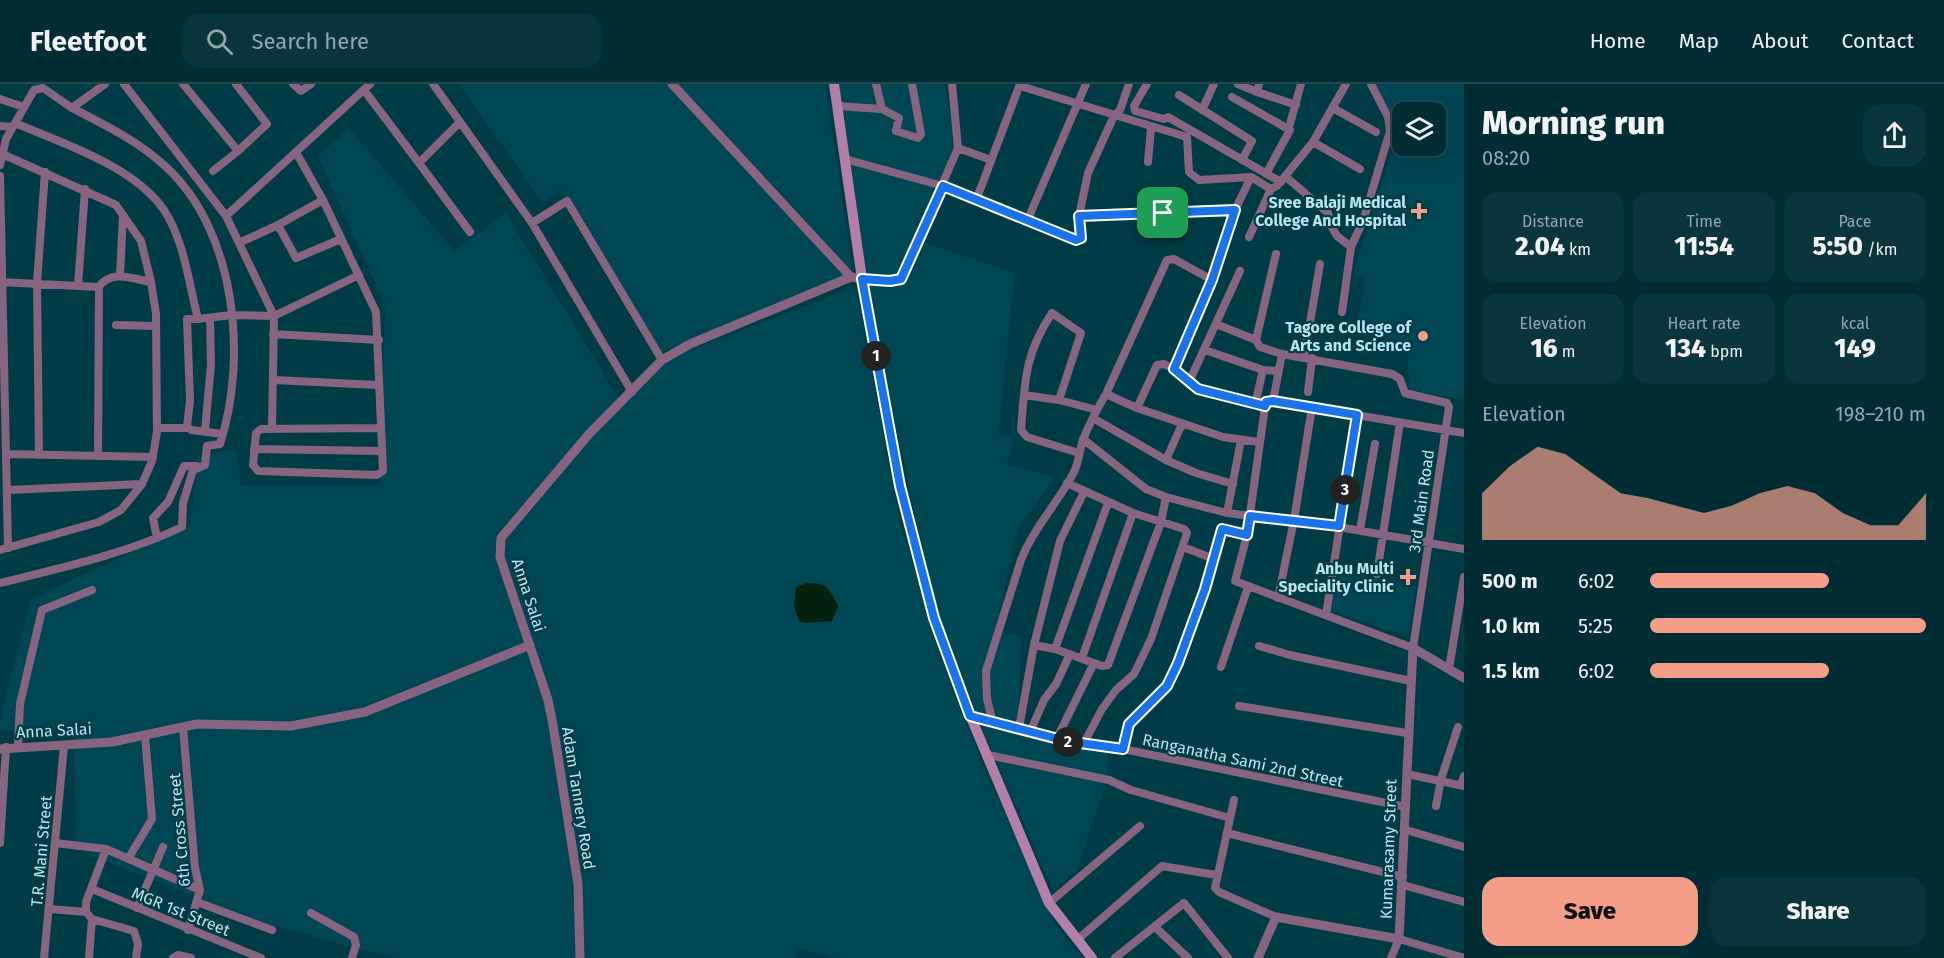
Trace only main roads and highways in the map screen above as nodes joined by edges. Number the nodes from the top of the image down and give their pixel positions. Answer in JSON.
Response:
{"nodes":[{"id":1,"x":834,"y":84,"type":"edge"},
{"id":2,"x":1092,"y":958,"type":"edge"}],
"edges":[{"from":1,"to":2,"type":"main road"}]}
